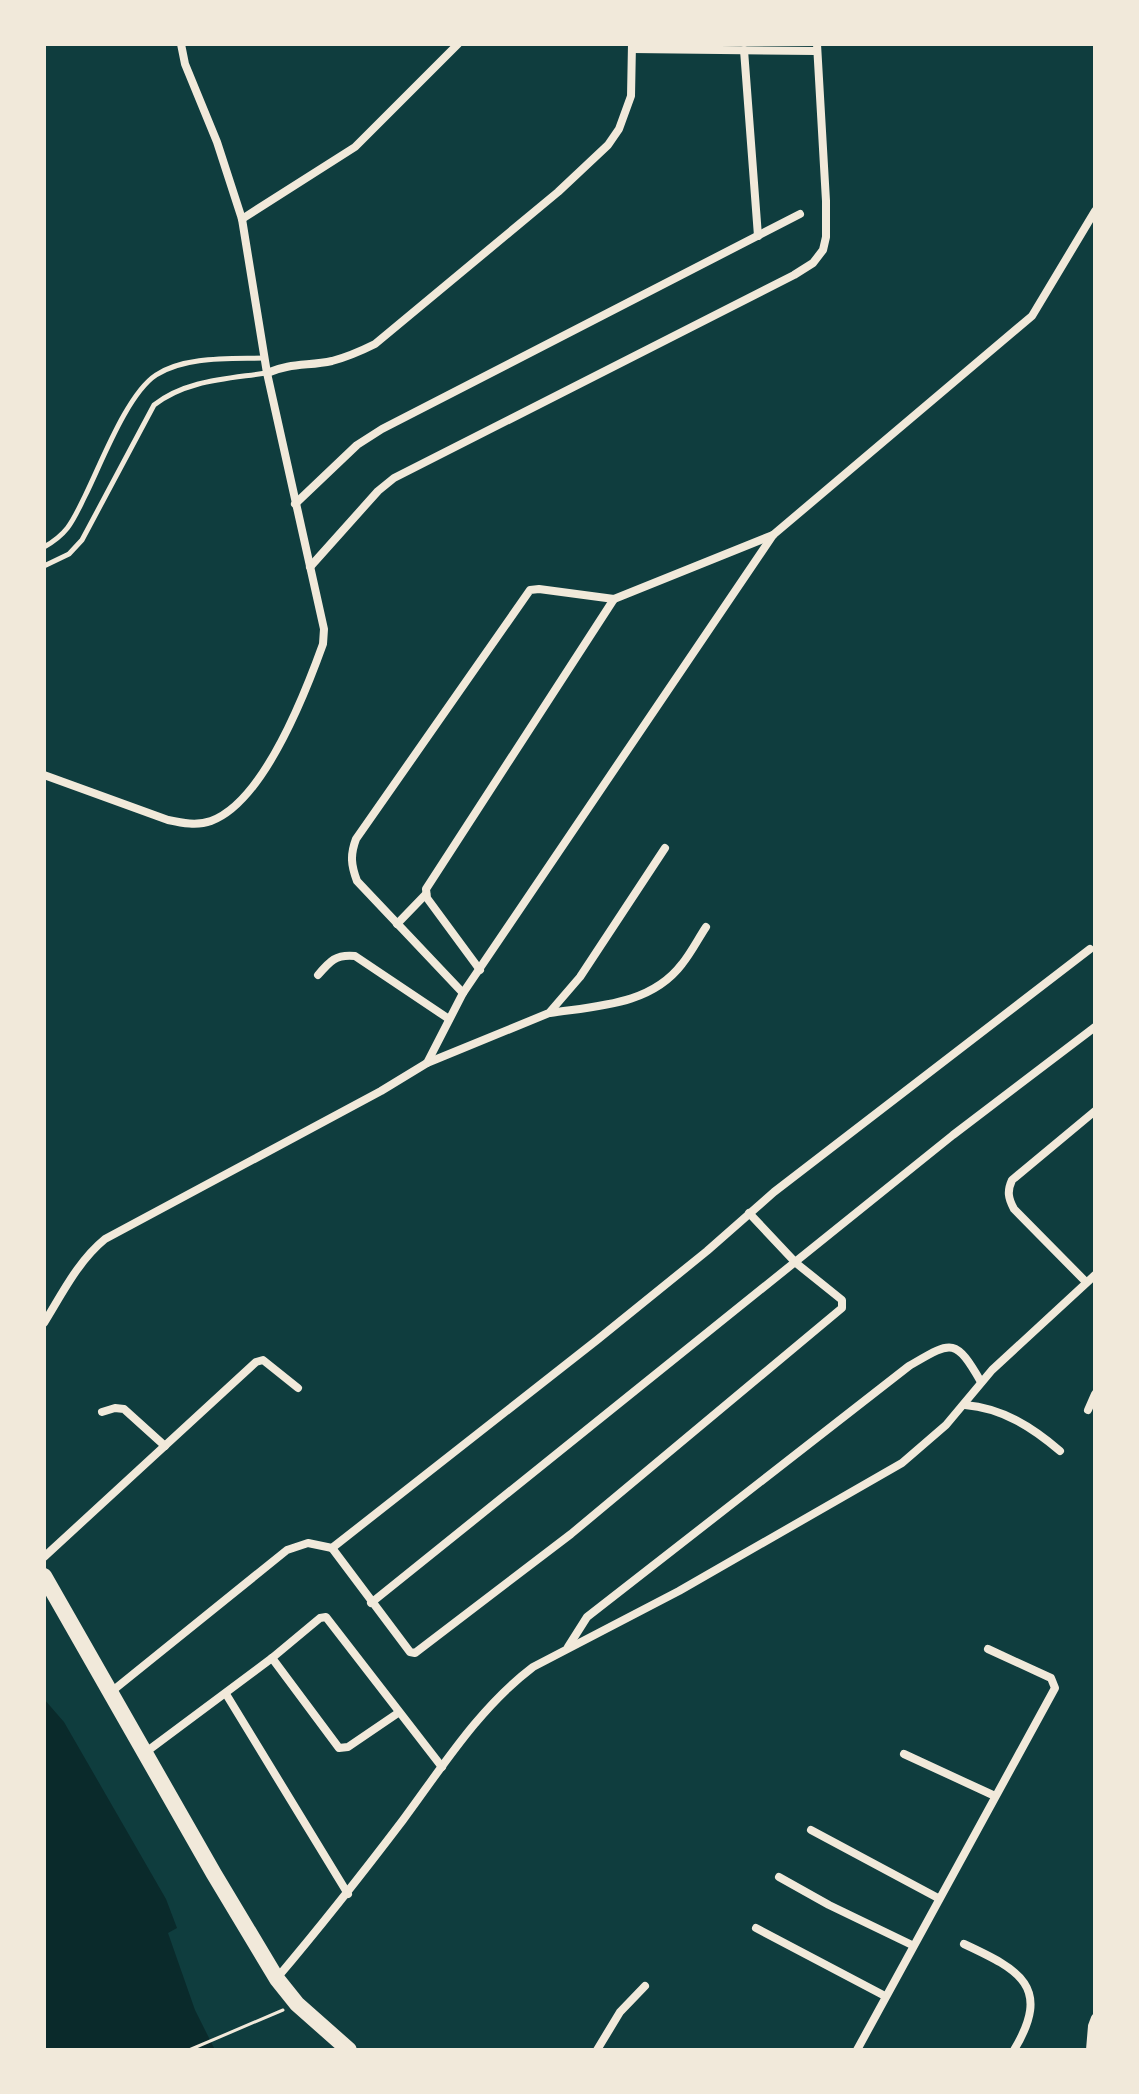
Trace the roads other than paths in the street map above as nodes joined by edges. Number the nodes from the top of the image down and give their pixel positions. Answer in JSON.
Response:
{"nodes":[{"id":1,"x":181,"y":44,"type":"edge"},
{"id":2,"x":458,"y":44,"type":"edge"},
{"id":3,"x":632,"y":47,"type":"edge"},
{"id":4,"x":758,"y":47,"type":"edge"},
{"id":5,"x":816,"y":47,"type":"edge"},
{"id":6,"x":744,"y":50,"type":"junction"},
{"id":7,"x":1095,"y":211,"type":"edge"},
{"id":8,"x":800,"y":214,"type":"dead end"},
{"id":9,"x":242,"y":219,"type":"junction"},
{"id":10,"x":758,"y":236,"type":"junction"},
{"id":11,"x":265,"y":358,"type":"junction"},
{"id":12,"x":285,"y":365,"type":"junction"},
{"id":13,"x":267,"y":373,"type":"junction"},
{"id":14,"x":295,"y":504,"type":"junction"},
{"id":15,"x":773,"y":535,"type":"junction"},
{"id":16,"x":44,"y":547,"type":"edge"},
{"id":17,"x":44,"y":566,"type":"edge"},
{"id":18,"x":310,"y":567,"type":"junction"},
{"id":19,"x":614,"y":599,"type":"junction"},
{"id":20,"x":44,"y":775,"type":"edge"},
{"id":21,"x":665,"y":848,"type":"dead end"},
{"id":22,"x":426,"y":894,"type":"junction"},
{"id":23,"x":397,"y":924,"type":"junction"},
{"id":24,"x":706,"y":927,"type":"dead end"},
{"id":25,"x":1090,"y":949,"type":"dead end"},
{"id":26,"x":480,"y":970,"type":"junction"},
{"id":27,"x":318,"y":975,"type":"dead end"},
{"id":28,"x":463,"y":993,"type":"junction"},
{"id":29,"x":549,"y":1013,"type":"junction"},
{"id":30,"x":449,"y":1019,"type":"junction"},
{"id":31,"x":1095,"y":1027,"type":"edge"},
{"id":32,"x":427,"y":1063,"type":"junction"},
{"id":33,"x":1095,"y":1111,"type":"edge"},
{"id":34,"x":749,"y":1213,"type":"junction"},
{"id":35,"x":796,"y":1263,"type":"junction"},
{"id":36,"x":1095,"y":1275,"type":"edge"},
{"id":37,"x":1086,"y":1282,"type":"junction"},
{"id":38,"x":44,"y":1323,"type":"edge"},
{"id":39,"x":981,"y":1382,"type":"junction"},
{"id":40,"x":298,"y":1388,"type":"dead end"},
{"id":41,"x":1095,"y":1394,"type":"edge"},
{"id":42,"x":965,"y":1405,"type":"junction"},
{"id":43,"x":1088,"y":1410,"type":"dead end"},
{"id":44,"x":102,"y":1412,"type":"dead end"},
{"id":45,"x":165,"y":1446,"type":"junction"},
{"id":46,"x":1060,"y":1451,"type":"dead end"},
{"id":47,"x":332,"y":1548,"type":"junction"},
{"id":48,"x":44,"y":1557,"type":"edge"},
{"id":49,"x":44,"y":1576,"type":"edge"},
{"id":50,"x":371,"y":1603,"type":"junction"},
{"id":51,"x":568,"y":1647,"type":"junction"},
{"id":52,"x":988,"y":1649,"type":"dead end"},
{"id":53,"x":272,"y":1658,"type":"junction"},
{"id":54,"x":111,"y":1692,"type":"junction"},
{"id":55,"x":226,"y":1694,"type":"junction"},
{"id":56,"x":398,"y":1713,"type":"junction"},
{"id":57,"x":146,"y":1752,"type":"junction"},
{"id":58,"x":904,"y":1754,"type":"dead end"},
{"id":59,"x":442,"y":1767,"type":"junction"},
{"id":60,"x":995,"y":1796,"type":"junction"},
{"id":61,"x":811,"y":1830,"type":"dead end"},
{"id":62,"x":779,"y":1877,"type":"dead end"},
{"id":63,"x":348,"y":1894,"type":"junction"},
{"id":64,"x":938,"y":1898,"type":"junction"},
{"id":65,"x":756,"y":1928,"type":"dead end"},
{"id":66,"x":964,"y":1944,"type":"dead end"},
{"id":67,"x":912,"y":1945,"type":"junction"},
{"id":68,"x":277,"y":1979,"type":"junction"},
{"id":69,"x":645,"y":1986,"type":"dead end"},
{"id":70,"x":885,"y":1996,"type":"junction"},
{"id":71,"x":1095,"y":2018,"type":"edge"},
{"id":72,"x":349,"y":2050,"type":"edge"},
{"id":73,"x":597,"y":2050,"type":"edge"},
{"id":74,"x":857,"y":2050,"type":"edge"},
{"id":75,"x":1014,"y":2050,"type":"edge"},
{"id":76,"x":1090,"y":2050,"type":"edge"}],
"edges":[{"from":1,"to":9,"type":"street"},
{"from":2,"to":9,"type":"street"},
{"from":3,"to":6,"type":"street"},
{"from":3,"to":12,"type":"street"},
{"from":4,"to":5,"type":"street"},
{"from":4,"to":6,"type":"street"},
{"from":5,"to":18,"type":"street"},
{"from":6,"to":10,"type":"street"},
{"from":7,"to":15,"type":"street"},
{"from":8,"to":10,"type":"street"},
{"from":9,"to":11,"type":"street"},
{"from":10,"to":14,"type":"street"},
{"from":11,"to":12,"type":"street"},
{"from":11,"to":13,"type":"street"},
{"from":11,"to":16,"type":"lane"},
{"from":12,"to":13,"type":"street"},
{"from":13,"to":14,"type":"street"},
{"from":13,"to":17,"type":"lane"},
{"from":14,"to":18,"type":"street"},
{"from":15,"to":19,"type":"street"},
{"from":15,"to":26,"type":"street"},
{"from":18,"to":20,"type":"street"},
{"from":19,"to":22,"type":"street"},
{"from":19,"to":23,"type":"street"},
{"from":21,"to":29,"type":"street"},
{"from":22,"to":23,"type":"street"},
{"from":22,"to":26,"type":"street"},
{"from":23,"to":28,"type":"street"},
{"from":24,"to":29,"type":"street"},
{"from":25,"to":34,"type":"street"},
{"from":26,"to":28,"type":"street"},
{"from":27,"to":30,"type":"street"},
{"from":28,"to":30,"type":"street"},
{"from":29,"to":32,"type":"street"},
{"from":30,"to":32,"type":"street"},
{"from":31,"to":35,"type":"street"},
{"from":32,"to":38,"type":"street"},
{"from":33,"to":37,"type":"street"},
{"from":34,"to":35,"type":"street"},
{"from":34,"to":47,"type":"street"},
{"from":35,"to":50,"type":"street"},
{"from":35,"to":50,"type":"street"},
{"from":36,"to":37,"type":"street"},
{"from":37,"to":39,"type":"street"},
{"from":39,"to":42,"type":"street"},
{"from":39,"to":51,"type":"street"},
{"from":40,"to":45,"type":"street"},
{"from":41,"to":43,"type":"street"},
{"from":42,"to":46,"type":"street"},
{"from":42,"to":51,"type":"street"},
{"from":44,"to":45,"type":"street"},
{"from":45,"to":48,"type":"street"},
{"from":47,"to":50,"type":"street"},
{"from":47,"to":54,"type":"street"},
{"from":49,"to":54,"type":"main road"},
{"from":51,"to":59,"type":"street"},
{"from":52,"to":60,"type":"street"},
{"from":53,"to":55,"type":"street"},
{"from":53,"to":56,"type":"street"},
{"from":53,"to":56,"type":"street"},
{"from":54,"to":57,"type":"main road"},
{"from":55,"to":57,"type":"street"},
{"from":55,"to":63,"type":"street"},
{"from":56,"to":59,"type":"street"},
{"from":57,"to":68,"type":"main road"},
{"from":58,"to":60,"type":"street"},
{"from":59,"to":63,"type":"street"},
{"from":60,"to":64,"type":"street"},
{"from":61,"to":64,"type":"street"},
{"from":62,"to":67,"type":"street"},
{"from":63,"to":68,"type":"street"},
{"from":64,"to":67,"type":"street"},
{"from":65,"to":70,"type":"street"},
{"from":66,"to":75,"type":"street"},
{"from":67,"to":70,"type":"street"},
{"from":68,"to":72,"type":"main road"},
{"from":69,"to":73,"type":"street"},
{"from":70,"to":74,"type":"street"},
{"from":71,"to":76,"type":"street"}]}
